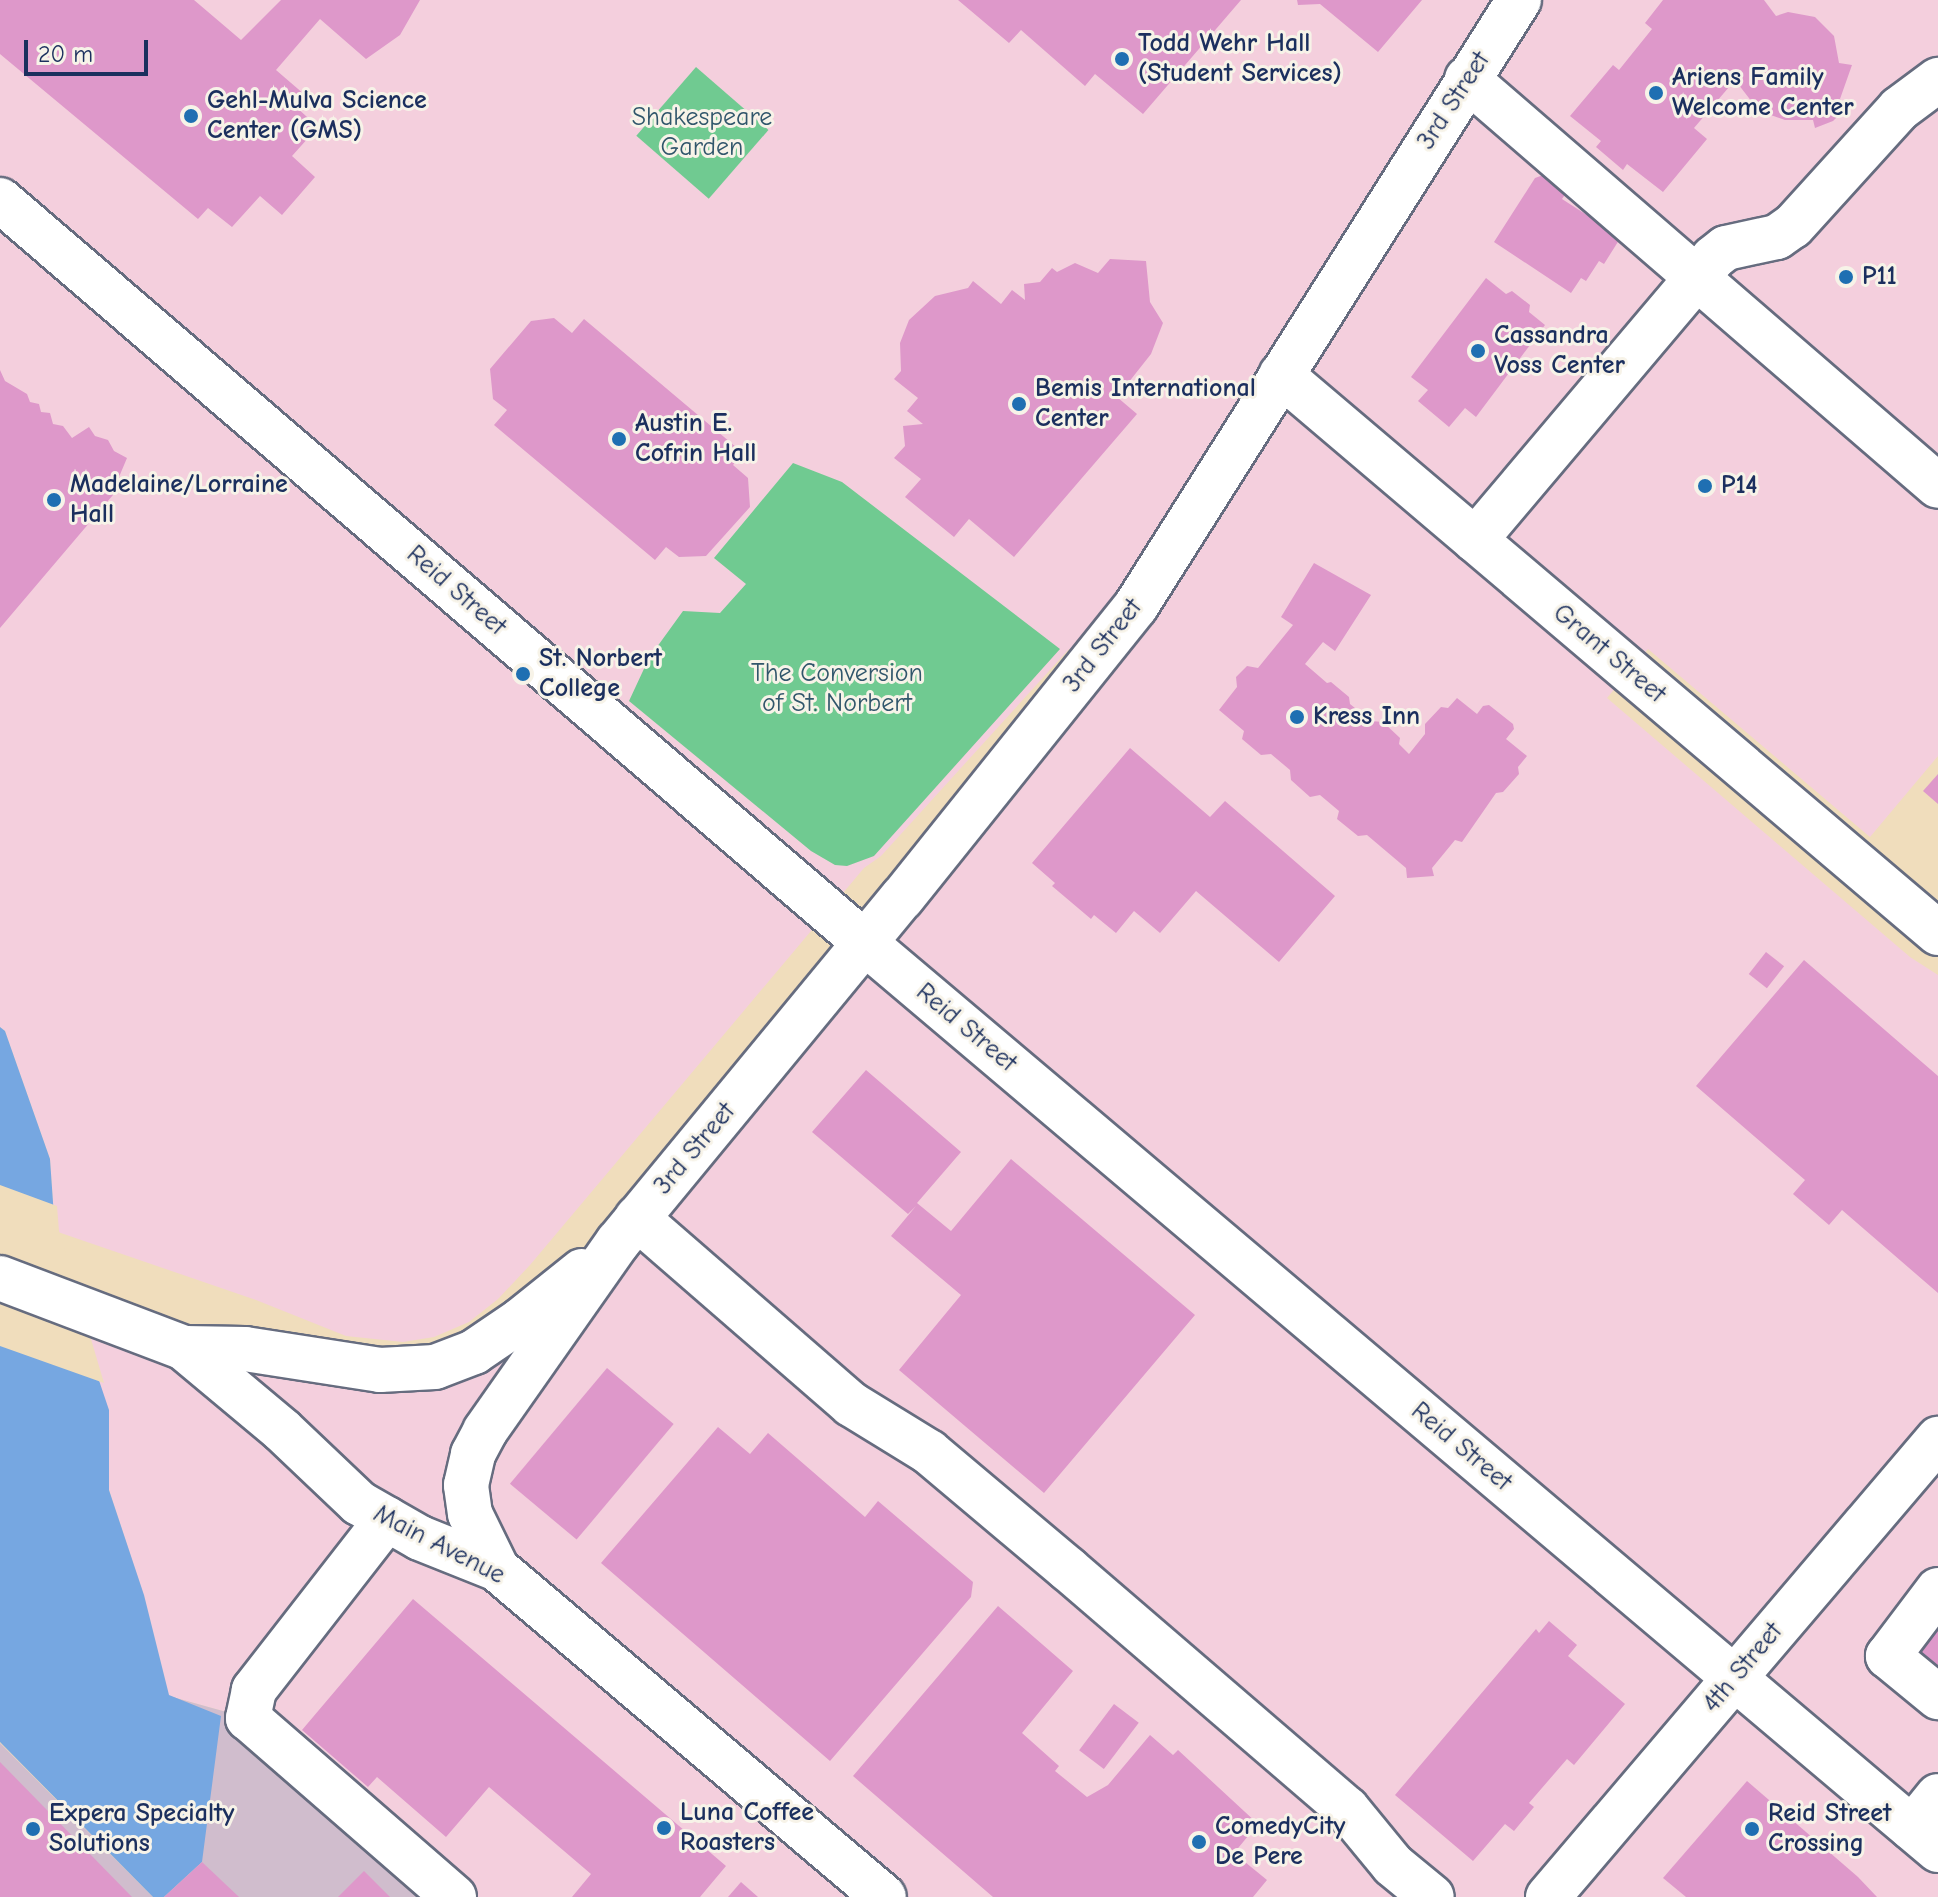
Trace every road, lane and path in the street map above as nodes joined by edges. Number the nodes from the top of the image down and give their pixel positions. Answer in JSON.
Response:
{"nodes":[{"id":1,"x":1519,"y":0,"type":"edge"},
{"id":2,"x":1467,"y":79,"type":"junction"},
{"id":3,"x":1938,"y":80,"type":"edge"},
{"id":4,"x":0,"y":200,"type":"edge"},
{"id":5,"x":1696,"y":274,"type":"junction"},
{"id":6,"x":1281,"y":375,"type":"junction"},
{"id":7,"x":1938,"y":486,"type":"edge"},
{"id":8,"x":1475,"y":540,"type":"junction"},
{"id":9,"x":1938,"y":933,"type":"edge"},
{"id":10,"x":865,"y":943,"type":"junction"},
{"id":11,"x":628,"y":1230,"type":"junction"},
{"id":12,"x":0,"y":1278,"type":"edge"},
{"id":13,"x":184,"y":1348,"type":"junction"},
{"id":14,"x":1930,"y":1464,"type":"edge"},
{"id":15,"x":387,"y":1519,"type":"junction"},
{"id":16,"x":497,"y":1569,"type":"junction"},
{"id":17,"x":1938,"y":1590,"type":"edge"},
{"id":18,"x":1734,"y":1678,"type":"junction"},
{"id":19,"x":1936,"y":1692,"type":"edge"},
{"id":20,"x":1929,"y":1825,"type":"edge"},
{"id":21,"x":454,"y":1897,"type":"edge"},
{"id":22,"x":884,"y":1897,"type":"edge"},
{"id":23,"x":1432,"y":1897,"type":"edge"},
{"id":24,"x":1548,"y":1897,"type":"edge"}],
"edges":[{"from":1,"to":2,"type":"main road","name":"3rd Street"},
{"from":2,"to":5,"type":"main road"},
{"from":2,"to":6,"type":"main road","name":"3rd Street"},
{"from":3,"to":5,"type":"main road"},
{"from":4,"to":10,"type":"main road","name":"Reid Street"},
{"from":5,"to":7,"type":"main road"},
{"from":5,"to":8,"type":"main road"},
{"from":6,"to":8,"type":"main road","name":"Grant Street"},
{"from":6,"to":10,"type":"main road","name":"3rd Street"},
{"from":8,"to":9,"type":"main road","name":"Grant Street"},
{"from":10,"to":11,"type":"main road","name":"3rd Street"},
{"from":10,"to":18,"type":"main road","name":"Reid Street"},
{"from":11,"to":13,"type":"main road"},
{"from":11,"to":16,"type":"main road"},
{"from":11,"to":23,"type":"main road"},
{"from":12,"to":13,"type":"main road","name":"Main Avenue"},
{"from":13,"to":15,"type":"main road","name":"Main Avenue"},
{"from":14,"to":18,"type":"main road","name":"4th Street"},
{"from":15,"to":16,"type":"main road","name":"Main Avenue"},
{"from":15,"to":21,"type":"main road"},
{"from":16,"to":22,"type":"main road","name":"Main Avenue"},
{"from":17,"to":19,"type":"main road"},
{"from":18,"to":20,"type":"main road","name":"Reid Street"},
{"from":18,"to":24,"type":"main road","name":"4th Street"}]}
